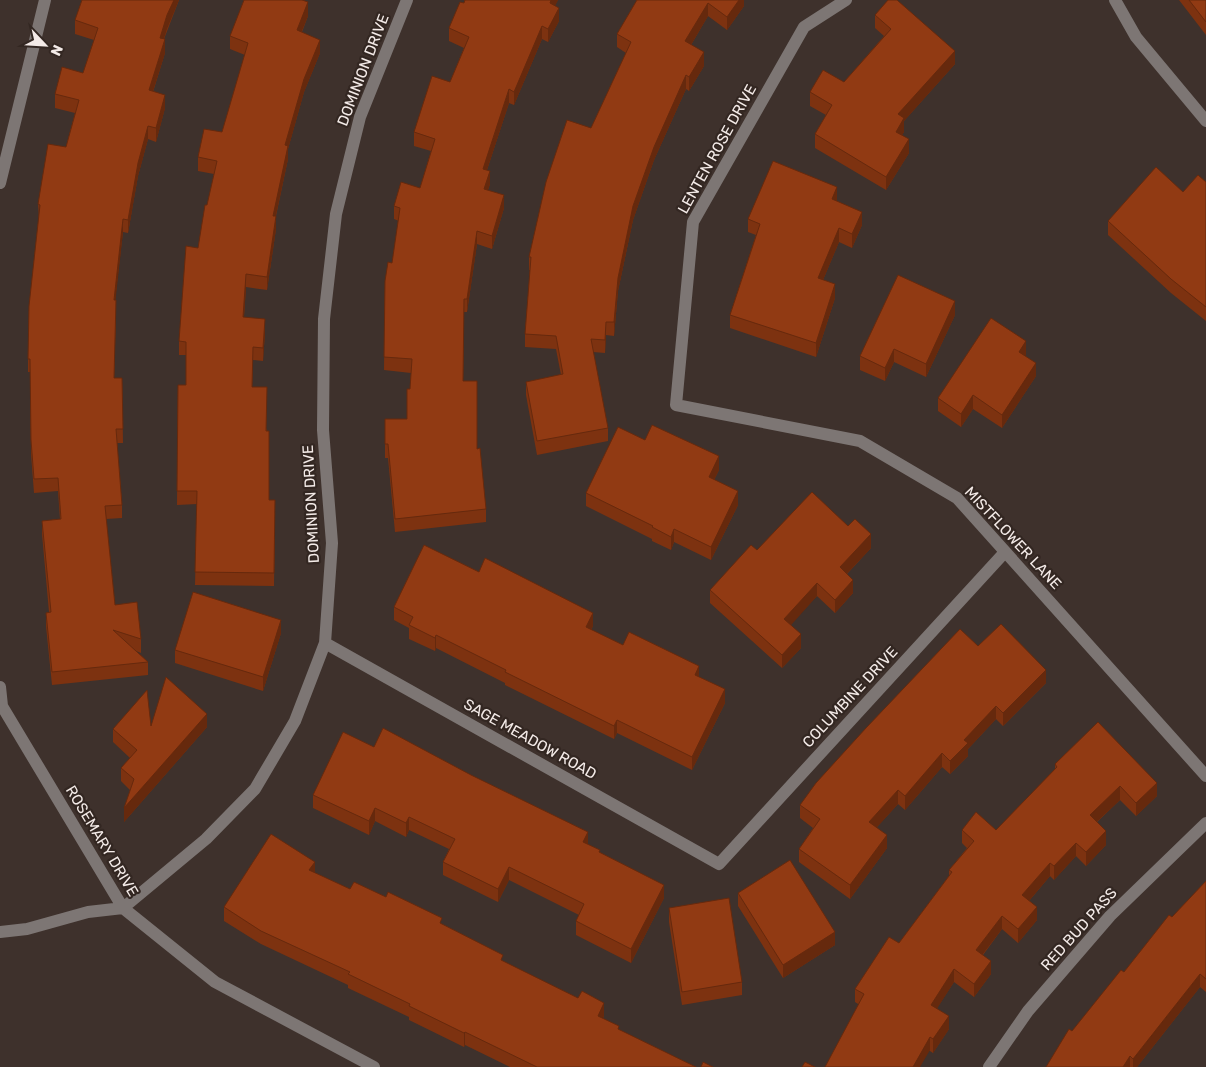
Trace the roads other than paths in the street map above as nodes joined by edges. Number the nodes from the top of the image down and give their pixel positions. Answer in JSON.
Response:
{"nodes":[{"id":1,"x":46,"y":0,"type":"edge"},
{"id":2,"x":406,"y":0,"type":"edge"},
{"id":3,"x":846,"y":0,"type":"edge"},
{"id":4,"x":1115,"y":0,"type":"edge"},
{"id":5,"x":1206,"y":121,"type":"edge"},
{"id":6,"x":0,"y":183,"type":"edge"},
{"id":7,"x":676,"y":405,"type":"joint"},
{"id":8,"x":1005,"y":552,"type":"junction"},
{"id":9,"x":325,"y":643,"type":"junction"},
{"id":10,"x":0,"y":687,"type":"edge"},
{"id":11,"x":1206,"y":776,"type":"edge"},
{"id":12,"x":1206,"y":823,"type":"edge"},
{"id":13,"x":719,"y":864,"type":"joint"},
{"id":14,"x":123,"y":908,"type":"junction"},
{"id":15,"x":0,"y":932,"type":"edge"},
{"id":16,"x":374,"y":1067,"type":"edge"},
{"id":17,"x":989,"y":1067,"type":"edge"}],
"edges":[{"from":1,"to":6,"type":"street"},
{"from":2,"to":9,"type":"street","name":"DOMINION DRIVE"},
{"from":3,"to":7,"type":"street","name":"LENTEN ROSE DRIVE"},
{"from":4,"to":5,"type":"street"},
{"from":7,"to":8,"type":"street","name":"MISTFLOWER LANE"},
{"from":8,"to":11,"type":"street","name":"MISTFLOWER LANE"},
{"from":8,"to":13,"type":"street","name":"COLUMBINE DRIVE"},
{"from":9,"to":13,"type":"street","name":"SAGE MEADOW ROAD"},
{"from":9,"to":14,"type":"street","name":"DOMINION DRIVE"},
{"from":10,"to":14,"type":"street","name":"ROSEMARY DRIVE"},
{"from":12,"to":17,"type":"street","name":"RED BUD PASS"},
{"from":14,"to":15,"type":"street"},
{"from":14,"to":16,"type":"street","name":"ROSEMARY DRIVE"}]}
